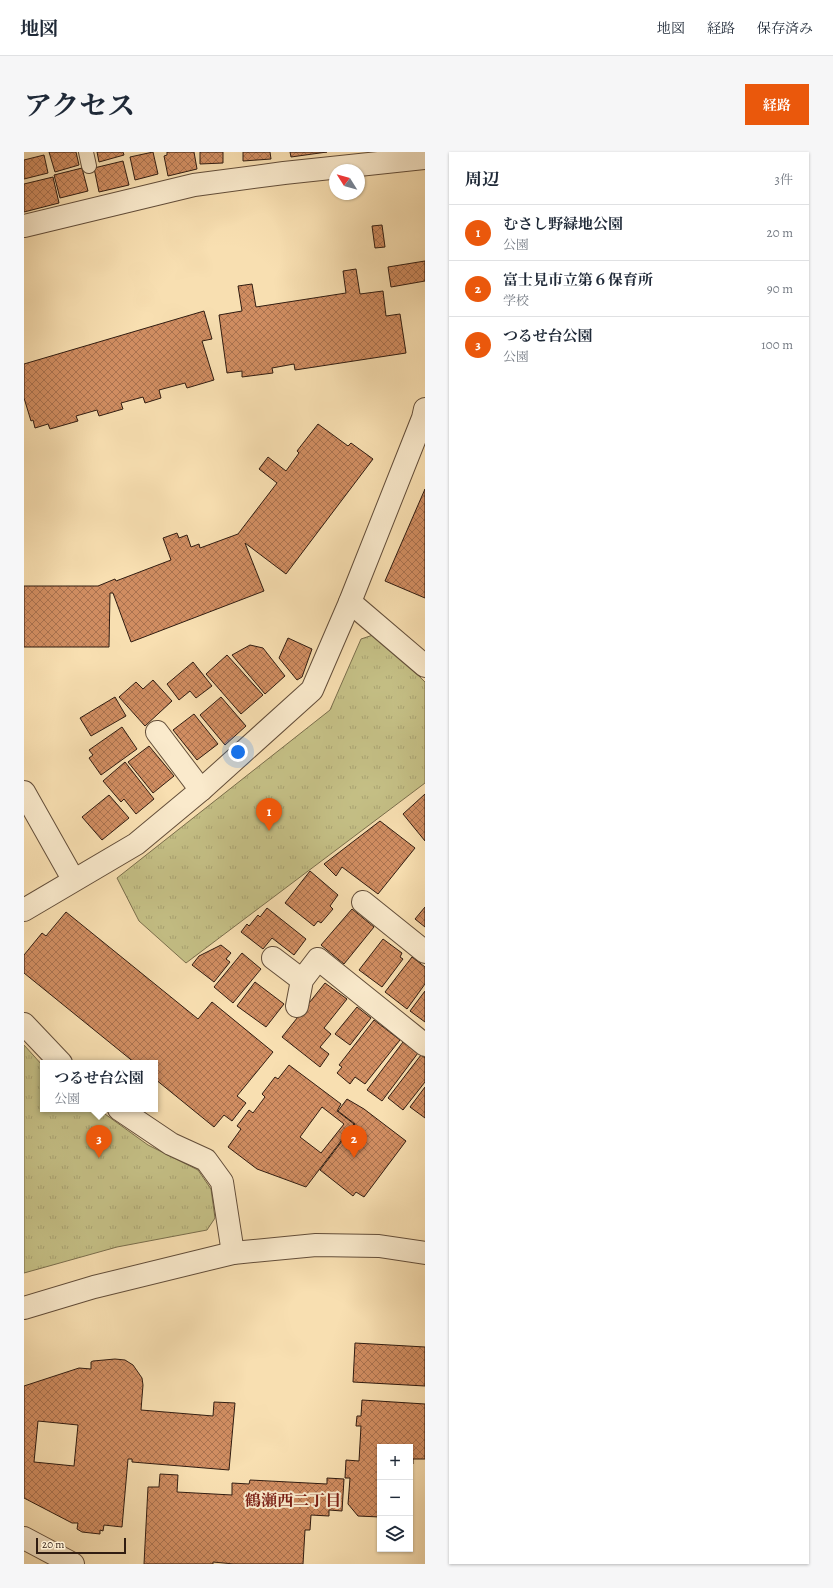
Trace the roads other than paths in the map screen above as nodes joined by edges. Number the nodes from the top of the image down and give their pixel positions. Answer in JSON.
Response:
{"nodes":[{"id":1,"x":86,"y":152,"type":"edge"},
{"id":2,"x":425,"y":158,"type":"edge"},
{"id":3,"x":88,"y":166,"type":"dead end"},
{"id":4,"x":24,"y":226,"type":"edge"},
{"id":5,"x":425,"y":409,"type":"edge"},
{"id":6,"x":350,"y":602,"type":"junction"},
{"id":7,"x":425,"y":666,"type":"edge"},
{"id":8,"x":157,"y":732,"type":"dead end"},
{"id":9,"x":201,"y":790,"type":"junction"},
{"id":10,"x":24,"y":792,"type":"edge"},
{"id":11,"x":73,"y":879,"type":"junction"},
{"id":12,"x":363,"y":902,"type":"dead end"},
{"id":13,"x":24,"y":910,"type":"edge"},
{"id":14,"x":425,"y":952,"type":"edge"},
{"id":15,"x":273,"y":958,"type":"dead end"},
{"id":16,"x":302,"y":980,"type":"junction"},
{"id":17,"x":297,"y":1006,"type":"dead end"},
{"id":18,"x":24,"y":1024,"type":"edge"},
{"id":19,"x":425,"y":1045,"type":"edge"},
{"id":20,"x":58,"y":1060,"type":"edge"},
{"id":21,"x":123,"y":1112,"type":"edge"},
{"id":22,"x":234,"y":1253,"type":"junction"},
{"id":23,"x":425,"y":1253,"type":"edge"},
{"id":24,"x":24,"y":1308,"type":"edge"},
{"id":25,"x":24,"y":1538,"type":"edge"},
{"id":26,"x":73,"y":1564,"type":"edge"}],
"edges":[{"from":1,"to":3,"type":"lane"},
{"from":2,"to":4,"type":"street"},
{"from":5,"to":6,"type":"street"},
{"from":6,"to":7,"type":"street"},
{"from":6,"to":9,"type":"street"},
{"from":8,"to":9,"type":"street"},
{"from":9,"to":11,"type":"street"},
{"from":10,"to":11,"type":"street"},
{"from":11,"to":13,"type":"street"},
{"from":12,"to":14,"type":"street"},
{"from":15,"to":16,"type":"street"},
{"from":16,"to":17,"type":"street"},
{"from":16,"to":19,"type":"street"},
{"from":18,"to":20,"type":"street"},
{"from":21,"to":22,"type":"street"},
{"from":22,"to":23,"type":"street"},
{"from":22,"to":24,"type":"street"},
{"from":25,"to":26,"type":"street"}]}
